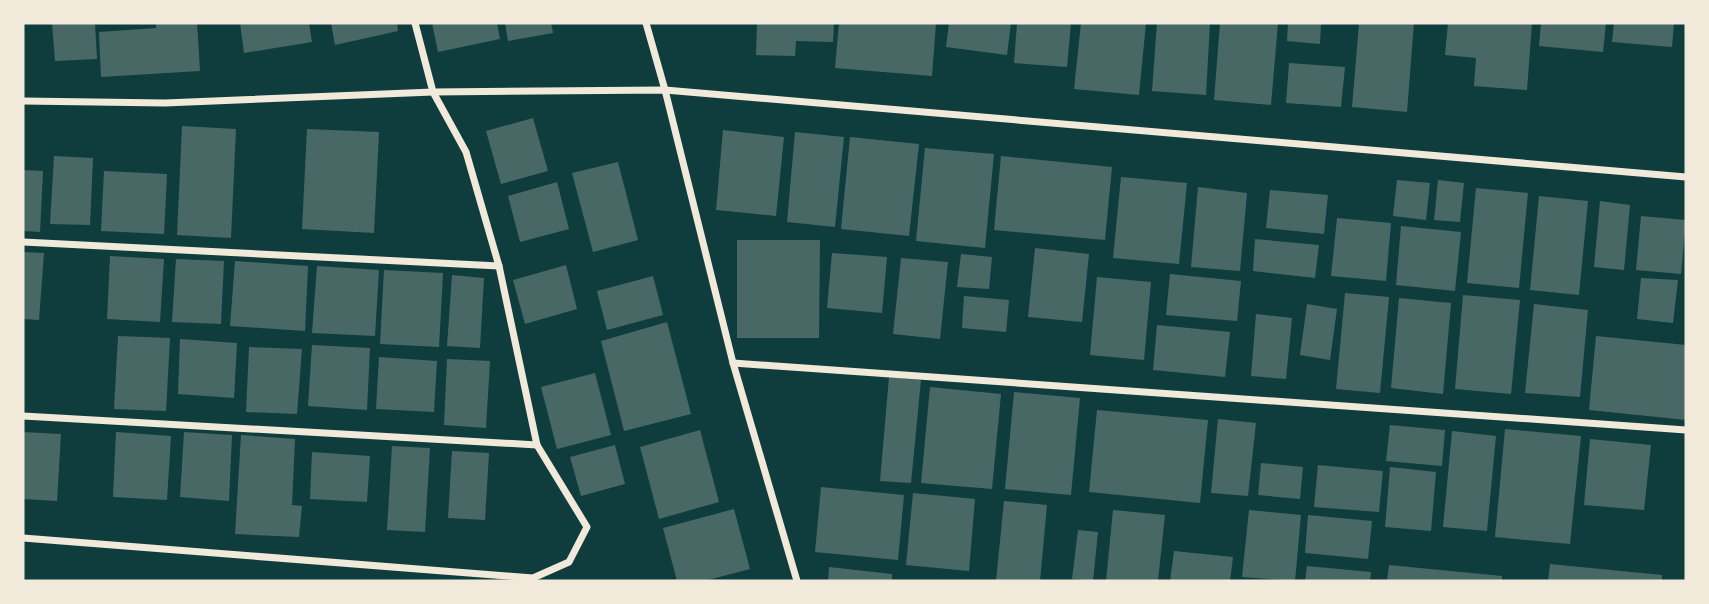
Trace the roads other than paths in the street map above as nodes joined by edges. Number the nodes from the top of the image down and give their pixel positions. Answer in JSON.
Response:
{"nodes":[{"id":1,"x":415,"y":23,"type":"edge"},
{"id":2,"x":646,"y":23,"type":"edge"},
{"id":3,"x":665,"y":90,"type":"junction"},
{"id":4,"x":433,"y":92,"type":"junction"},
{"id":5,"x":23,"y":102,"type":"edge"},
{"id":6,"x":1686,"y":177,"type":"edge"},
{"id":7,"x":23,"y":242,"type":"edge"},
{"id":8,"x":499,"y":266,"type":"junction"},
{"id":9,"x":733,"y":363,"type":"junction"},
{"id":10,"x":23,"y":416,"type":"edge"},
{"id":11,"x":1686,"y":430,"type":"edge"},
{"id":12,"x":537,"y":445,"type":"junction"},
{"id":13,"x":23,"y":538,"type":"edge"},
{"id":14,"x":797,"y":581,"type":"edge"}],
"edges":[{"from":1,"to":4,"type":"street"},
{"from":2,"to":3,"type":"street"},
{"from":3,"to":4,"type":"street"},
{"from":3,"to":6,"type":"street"},
{"from":3,"to":9,"type":"street"},
{"from":4,"to":5,"type":"street"},
{"from":4,"to":8,"type":"street"},
{"from":7,"to":8,"type":"street"},
{"from":8,"to":12,"type":"street"},
{"from":9,"to":11,"type":"street"},
{"from":9,"to":14,"type":"street"},
{"from":10,"to":12,"type":"street"},
{"from":12,"to":13,"type":"street"}]}
